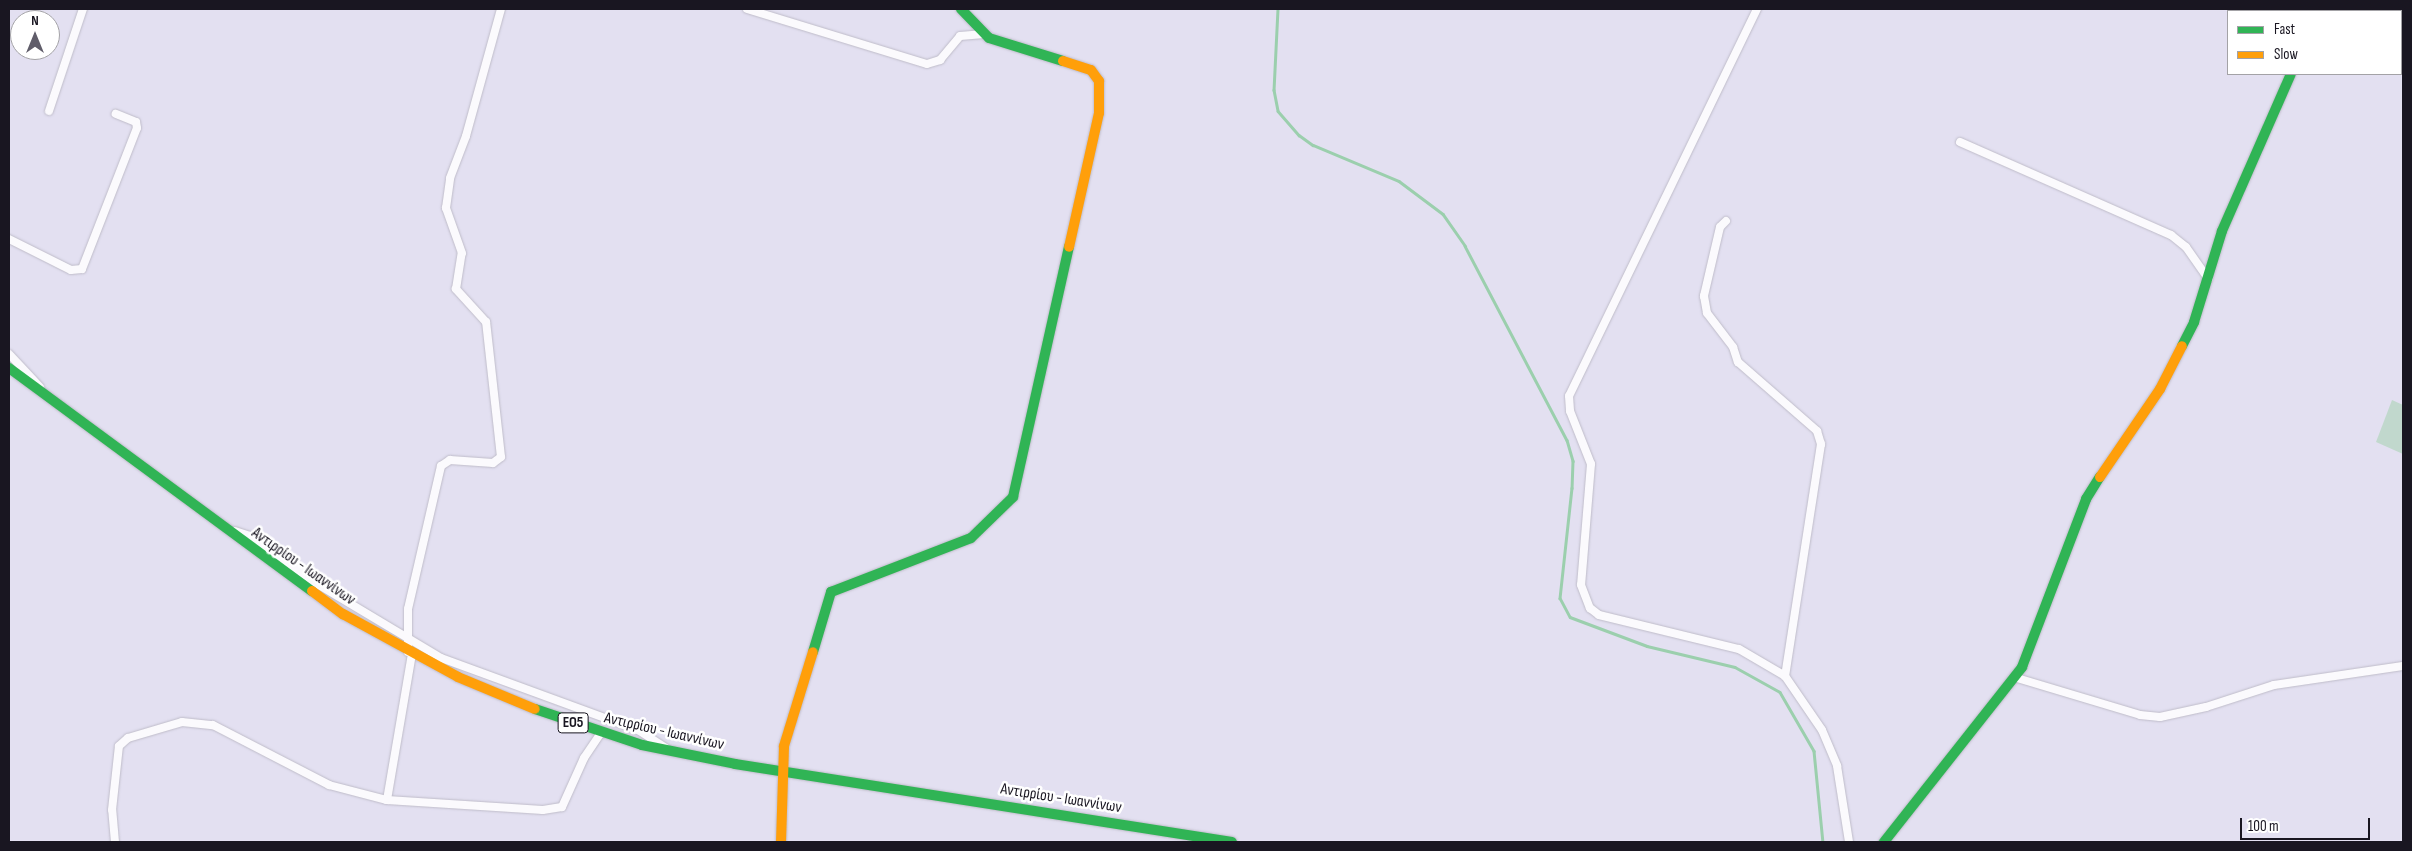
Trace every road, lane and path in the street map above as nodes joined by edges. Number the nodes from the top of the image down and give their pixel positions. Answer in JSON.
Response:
{"nodes":[{"id":1,"x":83,"y":9,"type":"edge"},
{"id":2,"x":501,"y":9,"type":"edge"},
{"id":3,"x":747,"y":9,"type":"edge"},
{"id":4,"x":961,"y":9,"type":"edge"},
{"id":5,"x":1756,"y":9,"type":"edge"},
{"id":6,"x":981,"y":34,"type":"junction"},
{"id":7,"x":2292,"y":75,"type":"edge"},
{"id":8,"x":49,"y":111,"type":"dead end"},
{"id":9,"x":116,"y":114,"type":"dead end"},
{"id":10,"x":1960,"y":142,"type":"dead end"},
{"id":11,"x":1726,"y":222,"type":"dead end"},
{"id":12,"x":9,"y":239,"type":"edge"},
{"id":13,"x":2208,"y":279,"type":"junction"},
{"id":14,"x":9,"y":354,"type":"edge"},
{"id":15,"x":9,"y":368,"type":"edge"},
{"id":16,"x":48,"y":397,"type":"junction"},
{"id":17,"x":222,"y":527,"type":"junction"},
{"id":18,"x":407,"y":637,"type":"junction"},
{"id":19,"x":410,"y":653,"type":"junction"},
{"id":20,"x":2403,"y":666,"type":"edge"},
{"id":21,"x":1785,"y":676,"type":"junction"},
{"id":22,"x":2017,"y":678,"type":"junction"},
{"id":23,"x":601,"y":733,"type":"junction"},
{"id":24,"x":669,"y":751,"type":"junction"},
{"id":25,"x":782,"y":770,"type":"junction"},
{"id":26,"x":387,"y":800,"type":"junction"},
{"id":27,"x":115,"y":842,"type":"edge"},
{"id":28,"x":781,"y":842,"type":"edge"},
{"id":29,"x":1232,"y":842,"type":"edge"},
{"id":30,"x":1849,"y":842,"type":"edge"},
{"id":31,"x":1884,"y":842,"type":"edge"}],
"edges":[{"from":1,"to":8,"type":"street"},
{"from":2,"to":18,"type":"street"},
{"from":3,"to":6,"type":"street"},
{"from":4,"to":6,"type":"street"},
{"from":5,"to":21,"type":"street"},
{"from":6,"to":25,"type":"street"},
{"from":7,"to":13,"type":"street"},
{"from":9,"to":12,"type":"street"},
{"from":10,"to":13,"type":"street"},
{"from":11,"to":21,"type":"street"},
{"from":13,"to":22,"type":"street"},
{"from":14,"to":16,"type":"street"},
{"from":15,"to":16,"type":"street","name":"Αντιρρίου - Ιωαννίνων","number":"ΕΟ5"},
{"from":16,"to":17,"type":"street","name":"Αντιρρίου - Ιωαννίνων","number":"ΕΟ5"},
{"from":17,"to":18,"type":"street"},
{"from":17,"to":19,"type":"street","name":"Αντιρρίου - Ιωαννίνων","number":"ΕΟ5"},
{"from":18,"to":19,"type":"street"},
{"from":18,"to":24,"type":"street"},
{"from":19,"to":23,"type":"street","name":"Αντιρρίου - Ιωαννίνων","number":"ΕΟ5"},
{"from":19,"to":26,"type":"street"},
{"from":20,"to":22,"type":"street"},
{"from":21,"to":30,"type":"street"},
{"from":22,"to":31,"type":"street"},
{"from":23,"to":24,"type":"street","name":"Αντιρρίου - Ιωαννίνων","number":"ΕΟ5"},
{"from":23,"to":26,"type":"street"},
{"from":24,"to":25,"type":"street","name":"Αντιρρίου - Ιωαννίνων","number":"ΕΟ5"},
{"from":25,"to":28,"type":"street"},
{"from":25,"to":29,"type":"street","name":"Αντιρρίου - Ιωαννίνων","number":"ΕΟ5"},
{"from":26,"to":27,"type":"street"}]}
